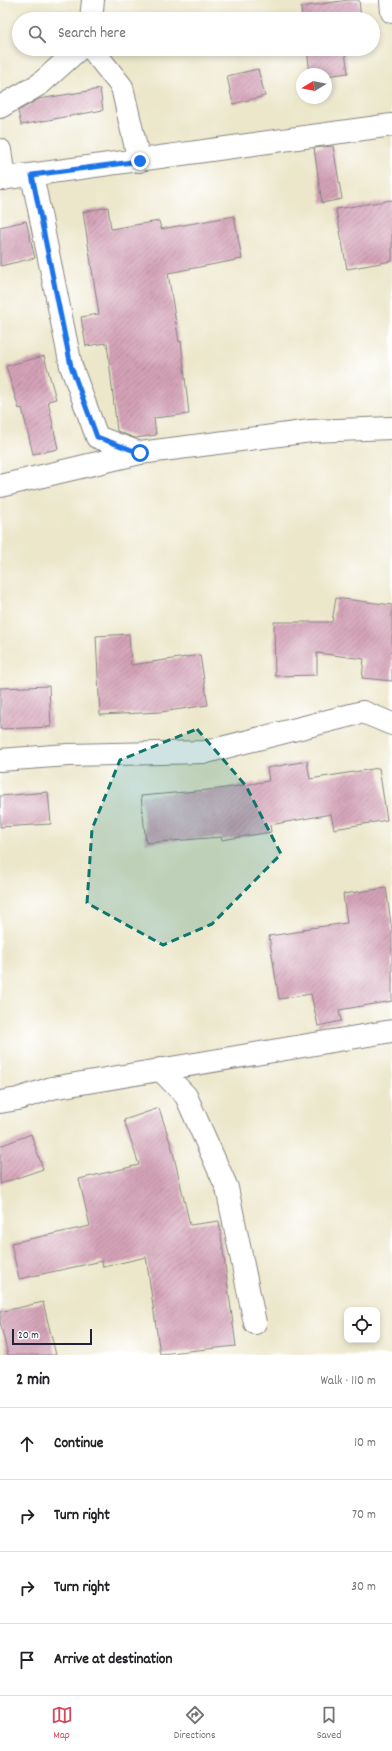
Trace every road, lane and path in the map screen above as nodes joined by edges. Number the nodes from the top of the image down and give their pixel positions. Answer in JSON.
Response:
{"nodes":[{"id":1,"x":93,"y":0,"type":"edge"},
{"id":2,"x":390,"y":0,"type":"edge"},
{"id":3,"x":92,"y":12,"type":"edge"},
{"id":4,"x":392,"y":12,"type":"edge"},
{"id":5,"x":72,"y":56,"type":"edge"},
{"id":6,"x":98,"y":56,"type":"edge"},
{"id":7,"x":0,"y":107,"type":"edge"},
{"id":8,"x":392,"y":125,"type":"edge"},
{"id":9,"x":0,"y":150,"type":"edge"},
{"id":10,"x":140,"y":161,"type":"junction"},
{"id":11,"x":32,"y":175,"type":"junction"},
{"id":12,"x":2,"y":179,"type":"edge"},
{"id":13,"x":392,"y":428,"type":"edge"},
{"id":14,"x":140,"y":453,"type":"junction"},
{"id":15,"x":0,"y":486,"type":"edge"},
{"id":16,"x":392,"y":724,"type":"edge"},
{"id":17,"x":0,"y":760,"type":"edge"},
{"id":18,"x":392,"y":1031,"type":"edge"},
{"id":19,"x":198,"y":1063,"type":"junction"},
{"id":20,"x":160,"y":1070,"type":"junction"},
{"id":21,"x":186,"y":1096,"type":"junction"},
{"id":22,"x":0,"y":1102,"type":"edge"},
{"id":23,"x":255,"y":1323,"type":"dead end"}],
"edges":[{"from":1,"to":3,"type":"street"},
{"from":2,"to":4,"type":"street"},
{"from":5,"to":7,"type":"street"},
{"from":6,"to":10,"type":"street"},
{"from":8,"to":10,"type":"street"},
{"from":9,"to":12,"type":"street"},
{"from":10,"to":11,"type":"street"},
{"from":11,"to":12,"type":"street"},
{"from":11,"to":14,"type":"street"},
{"from":13,"to":14,"type":"street"},
{"from":14,"to":15,"type":"street"},
{"from":16,"to":17,"type":"street"},
{"from":18,"to":19,"type":"street"},
{"from":19,"to":20,"type":"street"},
{"from":19,"to":21,"type":"street"},
{"from":20,"to":21,"type":"street"},
{"from":20,"to":22,"type":"street"},
{"from":21,"to":23,"type":"street"}]}
